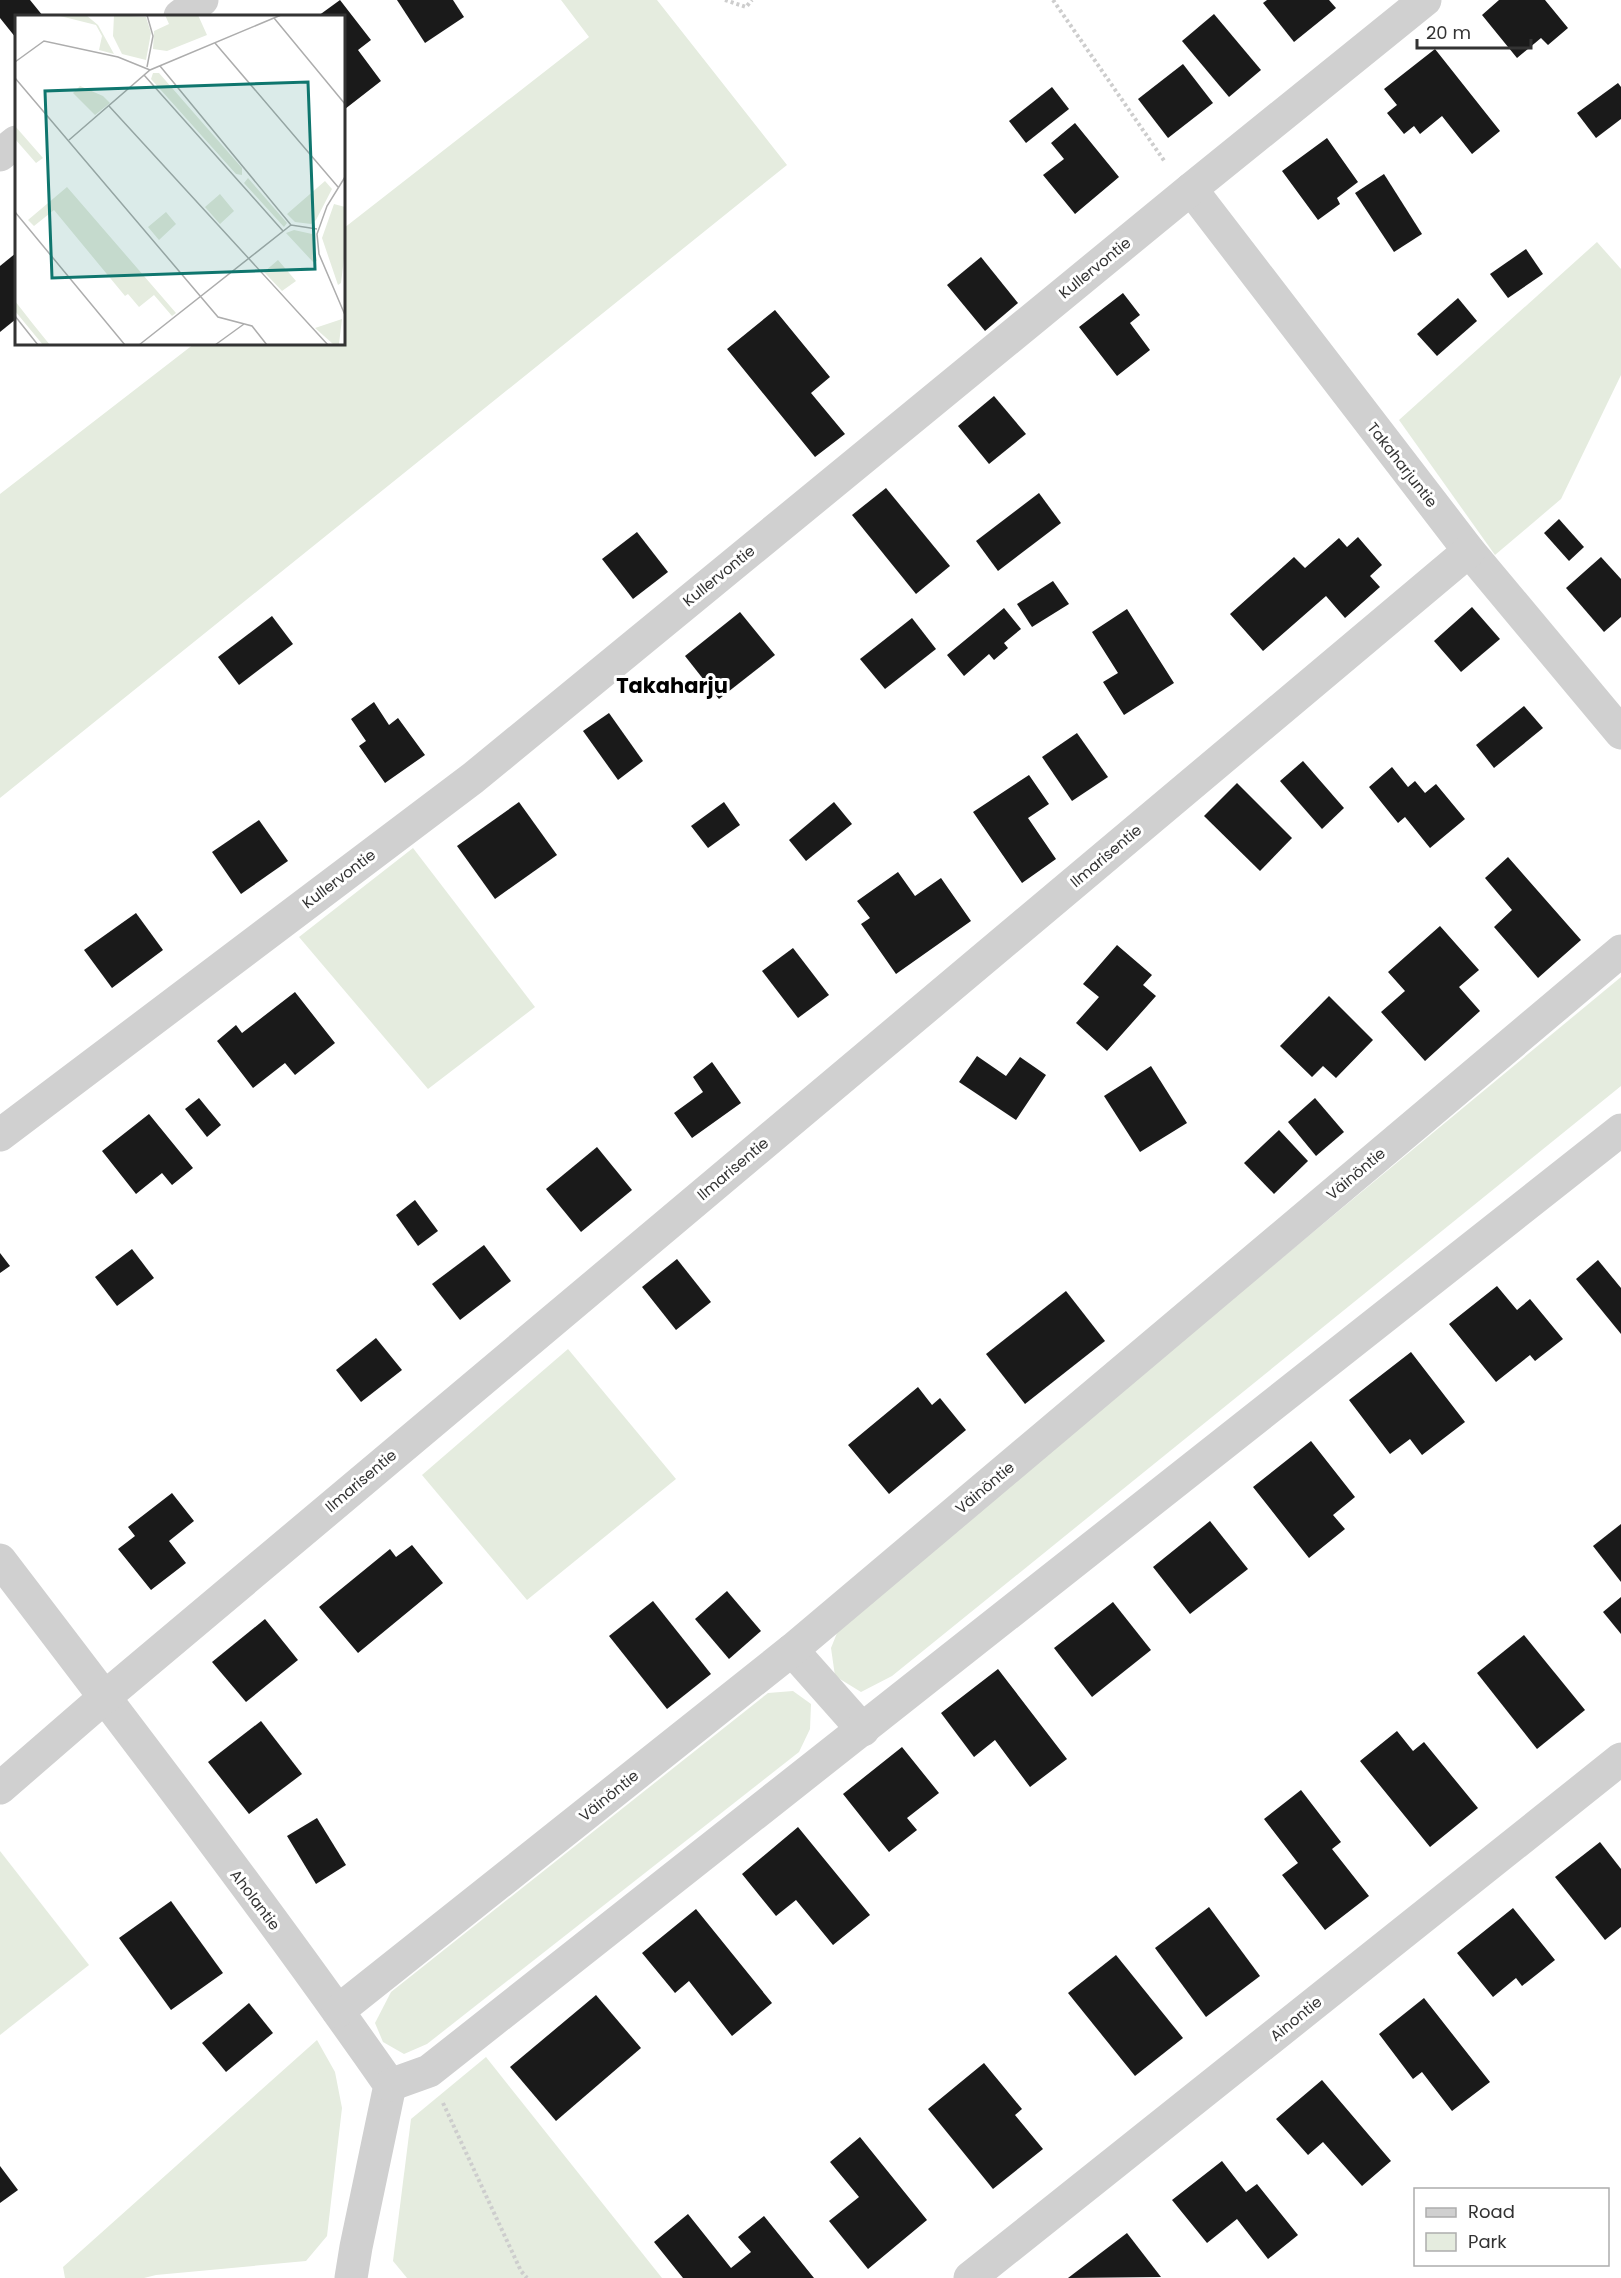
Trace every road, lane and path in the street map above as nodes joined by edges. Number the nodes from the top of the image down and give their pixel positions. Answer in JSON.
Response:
{"nodes":[{"id":1,"x":202,"y":0,"type":"edge"},
{"id":2,"x":724,"y":0,"type":"edge"},
{"id":3,"x":753,"y":0,"type":"edge"},
{"id":4,"x":1053,"y":0,"type":"edge"},
{"id":5,"x":1425,"y":0,"type":"edge"},
{"id":6,"x":181,"y":15,"type":"edge"},
{"id":7,"x":15,"y":143,"type":"edge"},
{"id":8,"x":0,"y":155,"type":"edge"},
{"id":9,"x":1191,"y":189,"type":"junction"},
{"id":10,"x":1469,"y":551,"type":"junction"},
{"id":11,"x":1621,"y":734,"type":"edge"},
{"id":12,"x":1621,"y":951,"type":"edge"},
{"id":13,"x":1621,"y":1130,"type":"edge"},
{"id":14,"x":0,"y":1135,"type":"edge"},
{"id":15,"x":0,"y":1560,"type":"edge"},
{"id":16,"x":792,"y":1650,"type":"junction"},
{"id":17,"x":105,"y":1696,"type":"junction"},
{"id":18,"x":863,"y":1730,"type":"junction"},
{"id":19,"x":1621,"y":1759,"type":"edge"},
{"id":20,"x":0,"y":1788,"type":"edge"},
{"id":21,"x":338,"y":2011,"type":"junction"},
{"id":22,"x":429,"y":2072,"type":"junction"},
{"id":23,"x":390,"y":2085,"type":"junction"},
{"id":24,"x":351,"y":2278,"type":"edge"},
{"id":25,"x":527,"y":2278,"type":"edge"},
{"id":26,"x":970,"y":2278,"type":"edge"}],
"edges":[{"from":1,"to":6,"type":"street"},
{"from":2,"to":3,"type":"path"},
{"from":4,"to":9,"type":"path"},
{"from":5,"to":9,"type":"street","name":"Kullervontie"},
{"from":7,"to":8,"type":"street"},
{"from":9,"to":10,"type":"street","name":"Takaharjuntie"},
{"from":9,"to":14,"type":"street","name":"Kullervontie"},
{"from":10,"to":11,"type":"street","name":"Takaharjuntie"},
{"from":10,"to":17,"type":"street","name":"Ilmarisentie"},
{"from":12,"to":16,"type":"street","name":"Väinöntie"},
{"from":13,"to":18,"type":"street"},
{"from":15,"to":17,"type":"street","name":"Aholantie"},
{"from":16,"to":18,"type":"street"},
{"from":16,"to":21,"type":"street","name":"Väinöntie"},
{"from":17,"to":20,"type":"street","name":"Ilmarisentie"},
{"from":17,"to":21,"type":"street","name":"Aholantie"},
{"from":18,"to":22,"type":"street"},
{"from":19,"to":26,"type":"street","name":"Ainontie"},
{"from":21,"to":23,"type":"street","name":"Aholantie"},
{"from":22,"to":23,"type":"street"},
{"from":22,"to":25,"type":"path"},
{"from":23,"to":24,"type":"street"}]}
